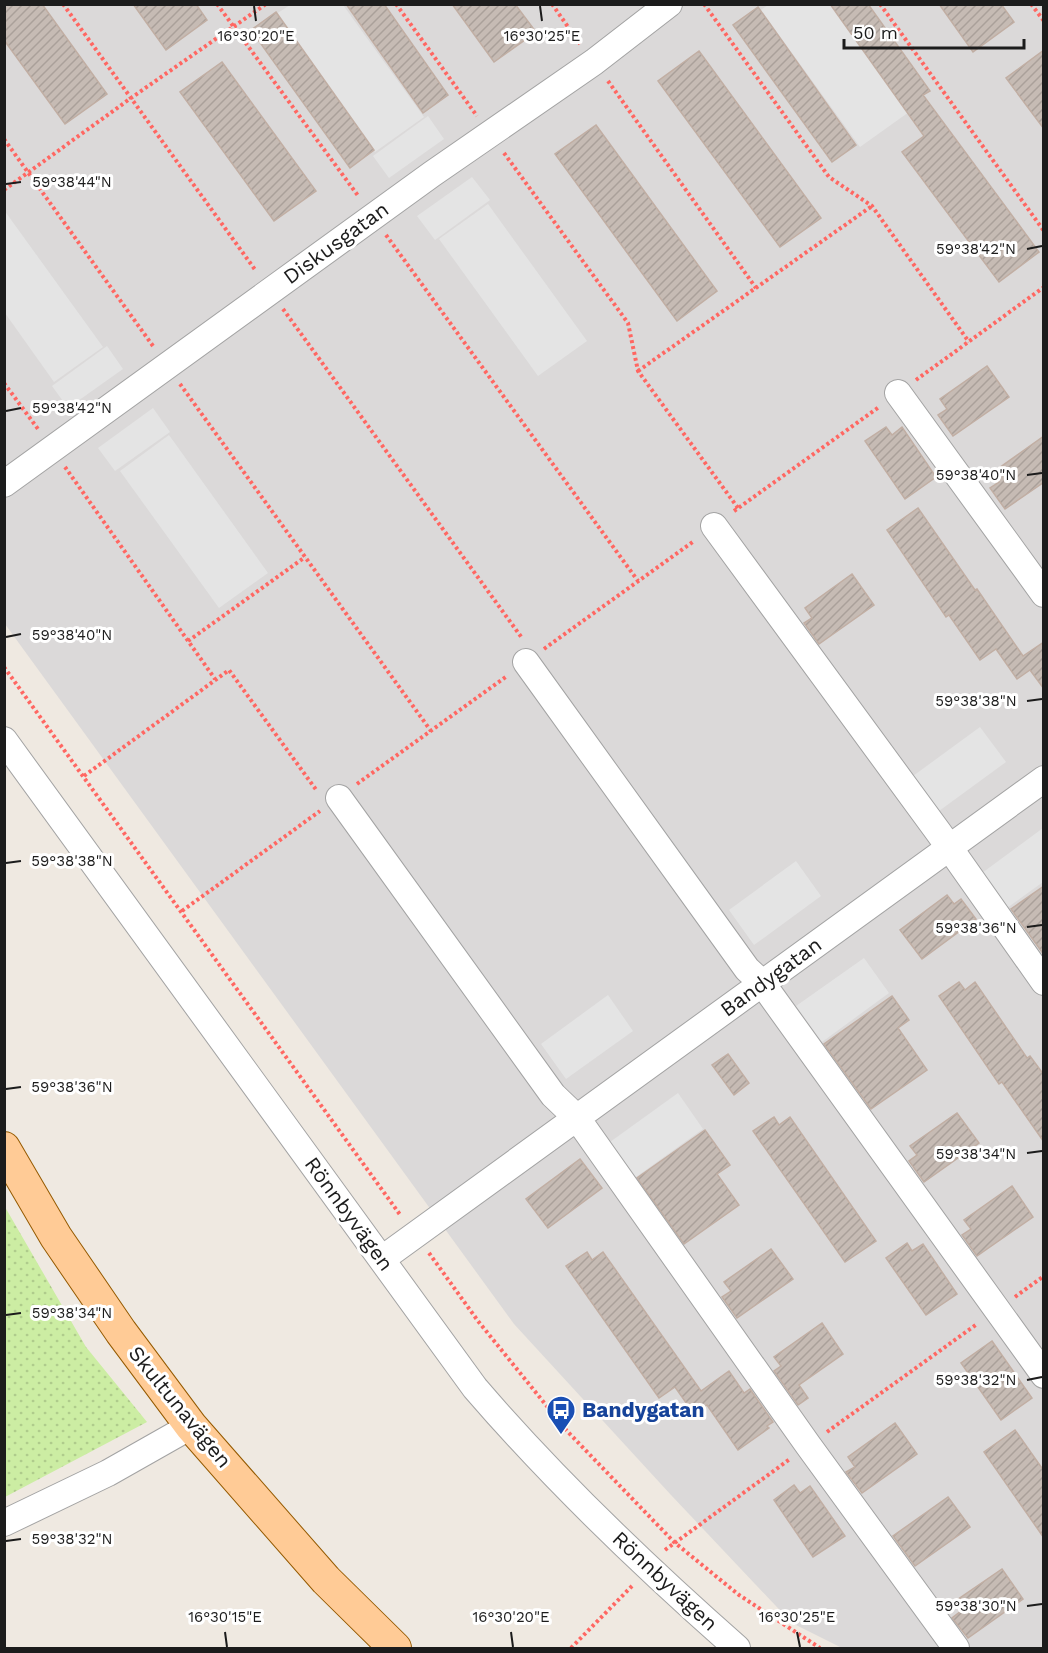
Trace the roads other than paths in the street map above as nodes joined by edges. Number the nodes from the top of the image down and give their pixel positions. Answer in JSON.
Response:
{"nodes":[{"id":1,"x":669,"y":4,"type":"edge"},
{"id":2,"x":898,"y":393,"type":"road end"},
{"id":3,"x":4,"y":483,"type":"edge"},
{"id":4,"x":714,"y":526,"type":"road end"},
{"id":5,"x":1044,"y":594,"type":"edge"},
{"id":6,"x":530,"y":659,"type":"road end"},
{"id":7,"x":4,"y":740,"type":"edge"},
{"id":8,"x":1044,"y":779,"type":"edge"},
{"id":9,"x":333,"y":801,"type":"road end"},
{"id":10,"x":948,"y":848,"type":"junction"},
{"id":11,"x":1044,"y":982,"type":"edge"},
{"id":12,"x":762,"y":983,"type":"junction"},
{"id":13,"x":577,"y":1118,"type":"junction"},
{"id":14,"x":4,"y":1148,"type":"edge"},
{"id":15,"x":382,"y":1259,"type":"junction"},
{"id":16,"x":1044,"y":1375,"type":"edge"},
{"id":17,"x":191,"y":1426,"type":"junction"},
{"id":18,"x":4,"y":1523,"type":"edge"},
{"id":19,"x":393,"y":1646,"type":"edge"},
{"id":20,"x":737,"y":1648,"type":"edge"},
{"id":21,"x":956,"y":1648,"type":"edge"}],
"edges":[{"from":1,"to":3,"type":"street","name":"Diskusgatan"},
{"from":2,"to":5,"type":"street"},
{"from":4,"to":10,"type":"street"},
{"from":6,"to":12,"type":"street"},
{"from":7,"to":15,"type":"street","name":"Rönnbyvägen"},
{"from":8,"to":10,"type":"street","name":"Bandygatan"},
{"from":9,"to":13,"type":"street"},
{"from":10,"to":11,"type":"street"},
{"from":10,"to":12,"type":"street","name":"Bandygatan"},
{"from":12,"to":13,"type":"street","name":"Bandygatan"},
{"from":12,"to":16,"type":"street"},
{"from":13,"to":15,"type":"street","name":"Bandygatan"},
{"from":13,"to":21,"type":"street"},
{"from":14,"to":17,"type":"main road","name":"Skultunavägen"},
{"from":15,"to":20,"type":"street","name":"Rönnbyvägen"},
{"from":17,"to":18,"type":"street"},
{"from":17,"to":19,"type":"main road","name":"Skultunavägen"}]}
